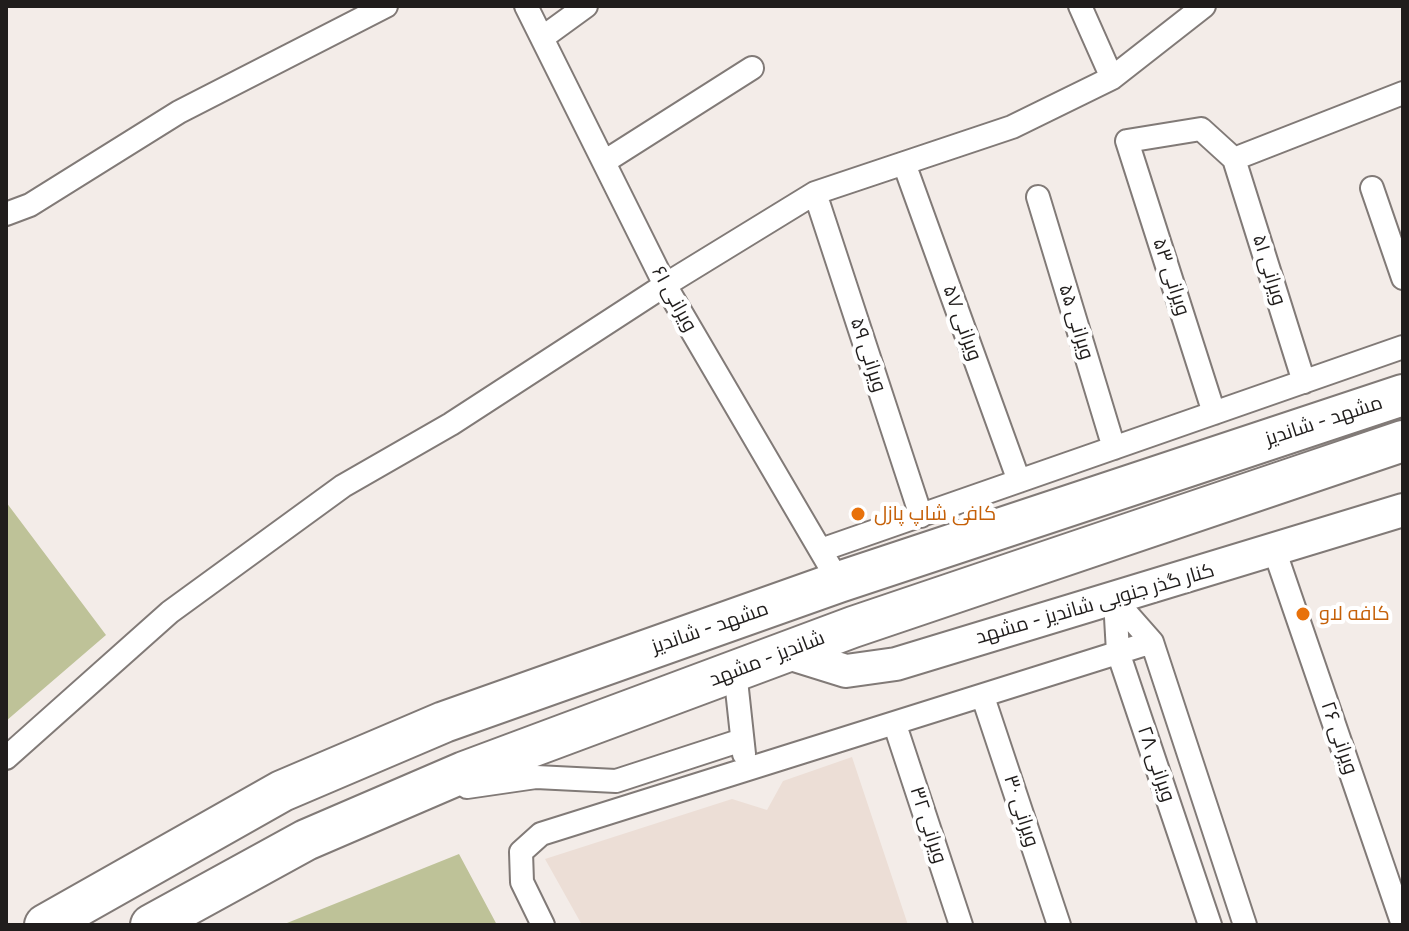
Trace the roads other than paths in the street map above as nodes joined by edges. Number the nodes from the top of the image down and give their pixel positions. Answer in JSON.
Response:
{"nodes":[{"id":1,"x":386,"y":6,"type":"edge"},
{"id":2,"x":526,"y":6,"type":"edge"},
{"id":3,"x":586,"y":6,"type":"edge"},
{"id":4,"x":1080,"y":6,"type":"edge"},
{"id":5,"x":1204,"y":6,"type":"edge"},
{"id":6,"x":542,"y":38,"type":"junction"},
{"id":7,"x":752,"y":68,"type":"dead end"},
{"id":8,"x":1112,"y":78,"type":"junction"},
{"id":9,"x":1403,"y":93,"type":"edge"},
{"id":10,"x":1234,"y":159,"type":"junction"},
{"id":11,"x":604,"y":162,"type":"junction"},
{"id":12,"x":905,"y":166,"type":"junction"},
{"id":13,"x":1372,"y":188,"type":"dead end"},
{"id":14,"x":815,"y":193,"type":"junction"},
{"id":15,"x":1038,"y":197,"type":"dead end"},
{"id":16,"x":6,"y":214,"type":"edge"},
{"id":17,"x":1403,"y":278,"type":"edge"},
{"id":18,"x":665,"y":285,"type":"junction"},
{"id":19,"x":1403,"y":347,"type":"edge"},
{"id":20,"x":1304,"y":382,"type":"junction"},
{"id":21,"x":1403,"y":395,"type":"edge"},
{"id":22,"x":1214,"y":413,"type":"junction"},
{"id":23,"x":1403,"y":441,"type":"edge"},
{"id":24,"x":1114,"y":448,"type":"junction"},
{"id":25,"x":1019,"y":481,"type":"junction"},
{"id":26,"x":1403,"y":510,"type":"edge"},
{"id":27,"x":921,"y":516,"type":"junction"},
{"id":28,"x":1275,"y":552,"type":"junction"},
{"id":29,"x":830,"y":566,"type":"junction"},
{"id":30,"x":1115,"y":600,"type":"junction"},
{"id":31,"x":1152,"y":642,"type":"junction"},
{"id":32,"x":785,"y":652,"type":"junction"},
{"id":33,"x":1118,"y":652,"type":"junction"},
{"id":34,"x":735,"y":671,"type":"junction"},
{"id":35,"x":983,"y":697,"type":"junction"},
{"id":36,"x":895,"y":725,"type":"junction"},
{"id":37,"x":742,"y":740,"type":"junction"},
{"id":38,"x":6,"y":758,"type":"edge"},
{"id":39,"x":746,"y":771,"type":"junction"},
{"id":40,"x":373,"y":811,"type":"junction"},
{"id":41,"x":45,"y":925,"type":"edge"},
{"id":42,"x":151,"y":925,"type":"edge"},
{"id":43,"x":543,"y":925,"type":"edge"},
{"id":44,"x":961,"y":925,"type":"edge"},
{"id":45,"x":1059,"y":925,"type":"edge"},
{"id":46,"x":1210,"y":925,"type":"edge"},
{"id":47,"x":1245,"y":925,"type":"edge"},
{"id":48,"x":1403,"y":925,"type":"edge"}],
"edges":[{"from":1,"to":16,"type":"street"},
{"from":2,"to":6,"type":"street","name":"ویرانی ۶۱"},
{"from":3,"to":6,"type":"street"},
{"from":4,"to":8,"type":"street"},
{"from":5,"to":8,"type":"street"},
{"from":6,"to":11,"type":"street","name":"ویرانی ۶۱"},
{"from":7,"to":11,"type":"street"},
{"from":8,"to":12,"type":"street"},
{"from":9,"to":10,"type":"street"},
{"from":10,"to":20,"type":"street","name":"ویرانی ۵۱"},
{"from":10,"to":22,"type":"street","name":"ویرانی ۵۳"},
{"from":11,"to":18,"type":"street","name":"ویرانی ۶۱"},
{"from":12,"to":14,"type":"street"},
{"from":12,"to":25,"type":"street","name":"ویرانی ۵۷"},
{"from":13,"to":17,"type":"street"},
{"from":14,"to":18,"type":"street"},
{"from":14,"to":27,"type":"street","name":"ویرانی ۵۹"},
{"from":15,"to":24,"type":"street","name":"ویرانی ۵۵"},
{"from":18,"to":29,"type":"street","name":"ویرانی ۶۱"},
{"from":18,"to":38,"type":"street"},
{"from":19,"to":20,"type":"street"},
{"from":20,"to":22,"type":"street"},
{"from":21,"to":29,"type":"highway","name":"مشهد - شاندیز"},
{"from":22,"to":24,"type":"street"},
{"from":23,"to":32,"type":"highway","name":"شاندیز - مشهد"},
{"from":24,"to":25,"type":"street"},
{"from":25,"to":27,"type":"street"},
{"from":26,"to":28,"type":"street","name":"کنار گذر جنوبی شاندیز - مشهد"},
{"from":27,"to":29,"type":"street"},
{"from":28,"to":30,"type":"street","name":"کنار گذر جنوبی شاندیز - مشهد"},
{"from":28,"to":48,"type":"street","name":"ویرانی ۲۶"},
{"from":29,"to":41,"type":"highway","name":"مشهد - شاندیز"},
{"from":30,"to":31,"type":"street"},
{"from":30,"to":32,"type":"street","name":"کنار گذر جنوبی شاندیز - مشهد"},
{"from":30,"to":33,"type":"street","name":"ویرانی ۲۸"},
{"from":31,"to":33,"type":"street"},
{"from":31,"to":47,"type":"street"},
{"from":32,"to":34,"type":"highway","name":"شاندیز - مشهد"},
{"from":33,"to":35,"type":"street"},
{"from":33,"to":46,"type":"street","name":"ویرانی ۲۸"},
{"from":34,"to":37,"type":"street"},
{"from":34,"to":40,"type":"highway","name":"شاندیز - مشهد"},
{"from":35,"to":36,"type":"street"},
{"from":35,"to":45,"type":"street","name":"ویرانی ۳۰"},
{"from":36,"to":39,"type":"street"},
{"from":36,"to":44,"type":"street","name":"ویرانی ۳۲"},
{"from":37,"to":39,"type":"street"},
{"from":37,"to":40,"type":"street"},
{"from":39,"to":43,"type":"street"},
{"from":40,"to":42,"type":"highway","name":"شاندیز - مشهد"}]}
